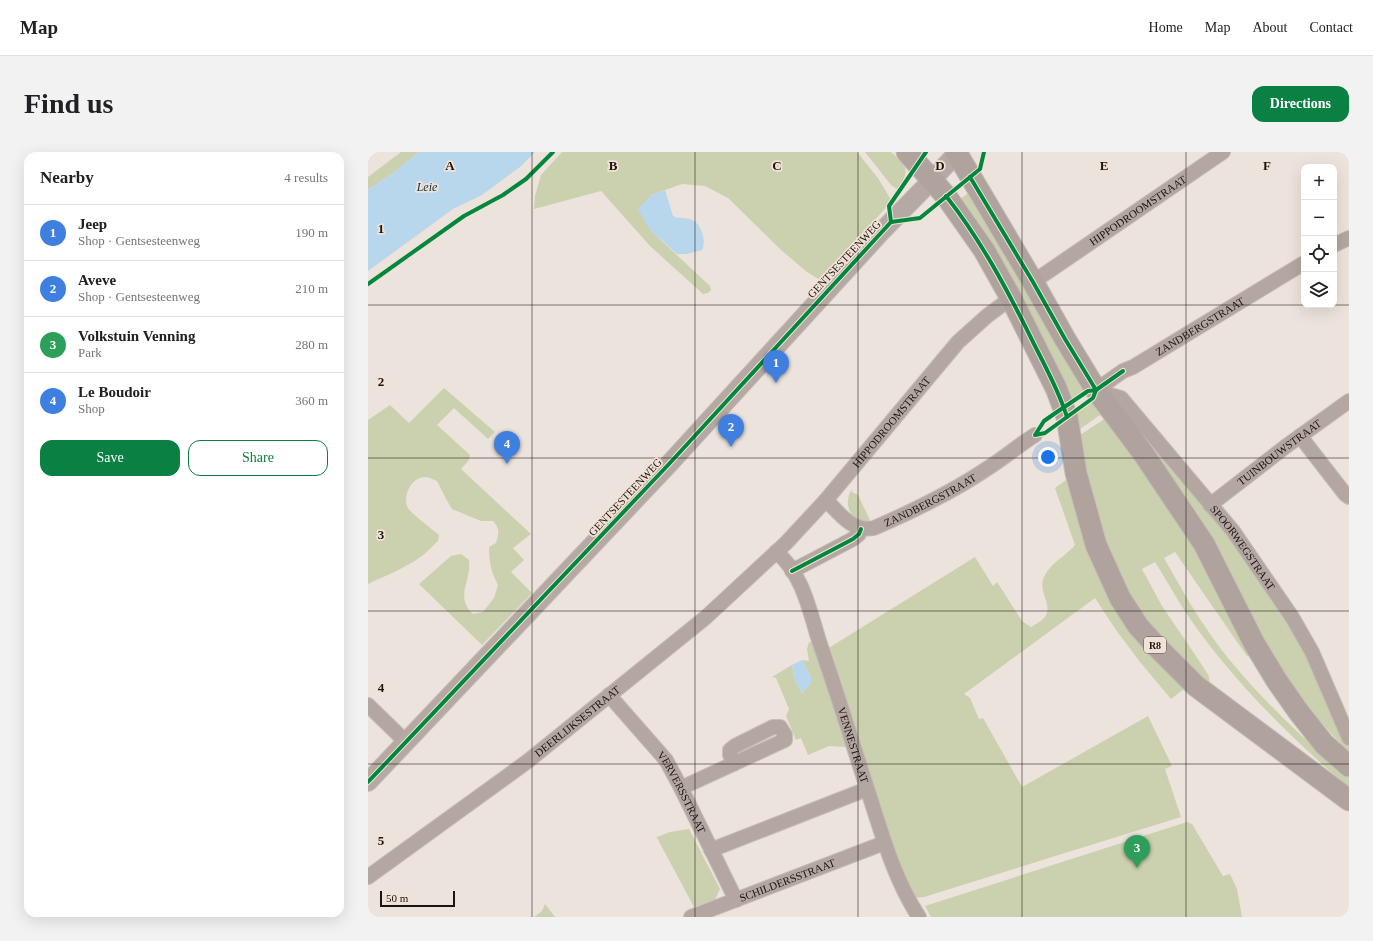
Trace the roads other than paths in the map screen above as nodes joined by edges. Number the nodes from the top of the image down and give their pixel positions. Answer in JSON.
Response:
{"nodes":[{"id":1,"x":907,"y":152,"type":"edge"},
{"id":2,"x":1223,"y":152,"type":"edge"},
{"id":3,"x":950,"y":161,"type":"edge"},
{"id":4,"x":1349,"y":238,"type":"edge"},
{"id":5,"x":1337,"y":244,"type":"edge"},
{"id":6,"x":1301,"y":265,"type":"edge"},
{"id":7,"x":1033,"y":282,"type":"junction"},
{"id":8,"x":1011,"y":298,"type":"junction"},
{"id":9,"x":1096,"y":390,"type":"junction"},
{"id":10,"x":1349,"y":401,"type":"edge"},
{"id":11,"x":1035,"y":435,"type":"dead end"},
{"id":12,"x":1300,"y":436,"type":"junction"},
{"id":13,"x":1349,"y":497,"type":"edge"},
{"id":14,"x":826,"y":500,"type":"junction"},
{"id":15,"x":1210,"y":505,"type":"junction"},
{"id":16,"x":861,"y":529,"type":"junction"},
{"id":17,"x":776,"y":552,"type":"junction"},
{"id":18,"x":792,"y":571,"type":"junction"},
{"id":19,"x":609,"y":695,"type":"junction"},
{"id":20,"x":368,"y":705,"type":"edge"},
{"id":21,"x":1349,"y":738,"type":"edge"},
{"id":22,"x":406,"y":742,"type":"junction"},
{"id":23,"x":734,"y":764,"type":"dead end"},
{"id":24,"x":1349,"y":766,"type":"edge"},
{"id":25,"x":368,"y":782,"type":"edge"},
{"id":26,"x":681,"y":788,"type":"junction"},
{"id":27,"x":867,"y":789,"type":"junction"},
{"id":28,"x":1349,"y":800,"type":"edge"},
{"id":29,"x":884,"y":843,"type":"junction"},
{"id":30,"x":711,"y":850,"type":"junction"},
{"id":31,"x":368,"y":877,"type":"edge"},
{"id":32,"x":736,"y":900,"type":"junction"},
{"id":33,"x":691,"y":917,"type":"edge"},
{"id":34,"x":919,"y":917,"type":"edge"}],
"edges":[{"from":1,"to":3,"type":"highway"},
{"from":2,"to":7,"type":"street","name":"HIPPODROOMSTRAAT"},
{"from":3,"to":7,"type":"highway"},
{"from":3,"to":8,"type":"highway"},
{"from":3,"to":22,"type":"main road","name":"GENTSESTEENWEG"},
{"from":4,"to":5,"type":"street"},
{"from":6,"to":9,"type":"street","name":"ZANDBERGSTRAAT"},
{"from":7,"to":9,"type":"highway"},
{"from":8,"to":14,"type":"street","name":"HIPPODROOMSTRAAT"},
{"from":8,"to":28,"type":"highway","number":"R8"},
{"from":9,"to":15,"type":"street","name":"SPOORWEGSTRAAT"},
{"from":9,"to":24,"type":"highway"},
{"from":10,"to":12,"type":"street","name":"TUINBOUWSTRAAT"},
{"from":11,"to":16,"type":"street","name":"ZANDBERGSTRAAT"},
{"from":12,"to":13,"type":"street"},
{"from":12,"to":15,"type":"street","name":"TUINBOUWSTRAAT"},
{"from":14,"to":16,"type":"street"},
{"from":14,"to":17,"type":"street","name":"HIPPODROOMSTRAAT"},
{"from":15,"to":21,"type":"street","name":"SPOORWEGSTRAAT"},
{"from":16,"to":18,"type":"street"},
{"from":17,"to":18,"type":"street"},
{"from":17,"to":19,"type":"street","name":"DEERLIJKSESTRAAT"},
{"from":18,"to":27,"type":"street","name":"VENNESTRAAT"},
{"from":19,"to":26,"type":"street","name":"VERVERSSTRAAT"},
{"from":19,"to":31,"type":"street","name":"DEERLIJKSESTRAAT"},
{"from":20,"to":22,"type":"street"},
{"from":22,"to":25,"type":"main road","name":"GENTSESTEENWEG"},
{"from":23,"to":26,"type":"street"},
{"from":26,"to":30,"type":"street","name":"VERVERSSTRAAT"},
{"from":27,"to":29,"type":"street","name":"VENNESTRAAT"},
{"from":27,"to":30,"type":"street"},
{"from":29,"to":32,"type":"street","name":"SCHILDERSSTRAAT"},
{"from":29,"to":34,"type":"street","name":"VENNESTRAAT"},
{"from":30,"to":32,"type":"street","name":"VERVERSSTRAAT"},
{"from":32,"to":33,"type":"street","name":"SCHILDERSSTRAAT"}]}
